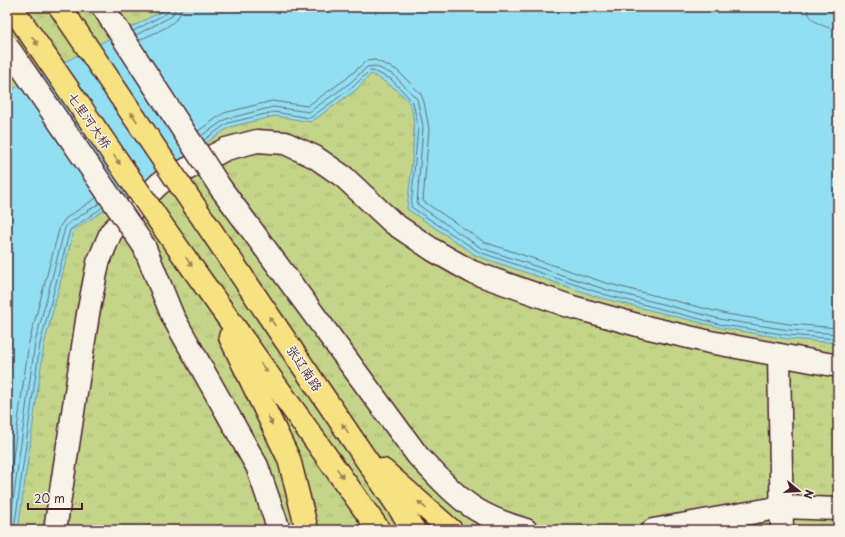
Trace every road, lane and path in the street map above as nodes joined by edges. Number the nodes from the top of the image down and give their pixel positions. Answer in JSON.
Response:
{"nodes":[{"id":1,"x":60,"y":7,"type":"edge"},
{"id":2,"x":103,"y":7,"type":"edge"},
{"id":3,"x":13,"y":8,"type":"edge"},
{"id":4,"x":7,"y":46,"type":"edge"},
{"id":5,"x":204,"y":284,"type":"junction"},
{"id":6,"x":780,"y":355,"type":"junction"},
{"id":7,"x":838,"y":366,"type":"edge"},
{"id":8,"x":358,"y":448,"type":"junction"},
{"id":9,"x":783,"y":507,"type":"junction"},
{"id":10,"x":838,"y":509,"type":"edge"},
{"id":11,"x":55,"y":530,"type":"edge"},
{"id":12,"x":279,"y":530,"type":"edge"},
{"id":13,"x":307,"y":530,"type":"edge"},
{"id":14,"x":380,"y":530,"type":"edge"},
{"id":15,"x":414,"y":530,"type":"edge"},
{"id":16,"x":452,"y":530,"type":"edge"},
{"id":17,"x":526,"y":530,"type":"edge"},
{"id":18,"x":653,"y":530,"type":"edge"},
{"id":19,"x":782,"y":530,"type":"edge"}],
"edges":[{"from":8,"to":1,"type":"main road","name":"张辽南路","one_way":true,"bridge":true},
{"from":2,"to":17,"type":"street","bridge":true},
{"from":3,"to":5,"type":"main road","name":"七里河大桥","one_way":true,"bridge":true},
{"from":4,"to":12,"type":"street","bridge":true},
{"from":5,"to":13,"type":"main road","one_way":true},
{"from":5,"to":14,"type":"main road","one_way":true},
{"from":6,"to":7,"type":"street"},
{"from":6,"to":9,"type":"street"},
{"from":6,"to":11,"type":"street"},
{"from":8,"to":15,"type":"main road","name":"张辽南路"},
{"from":16,"to":8,"type":"main road","one_way":true},
{"from":9,"to":10,"type":"street"},
{"from":9,"to":18,"type":"street"},
{"from":9,"to":19,"type":"street"}]}
